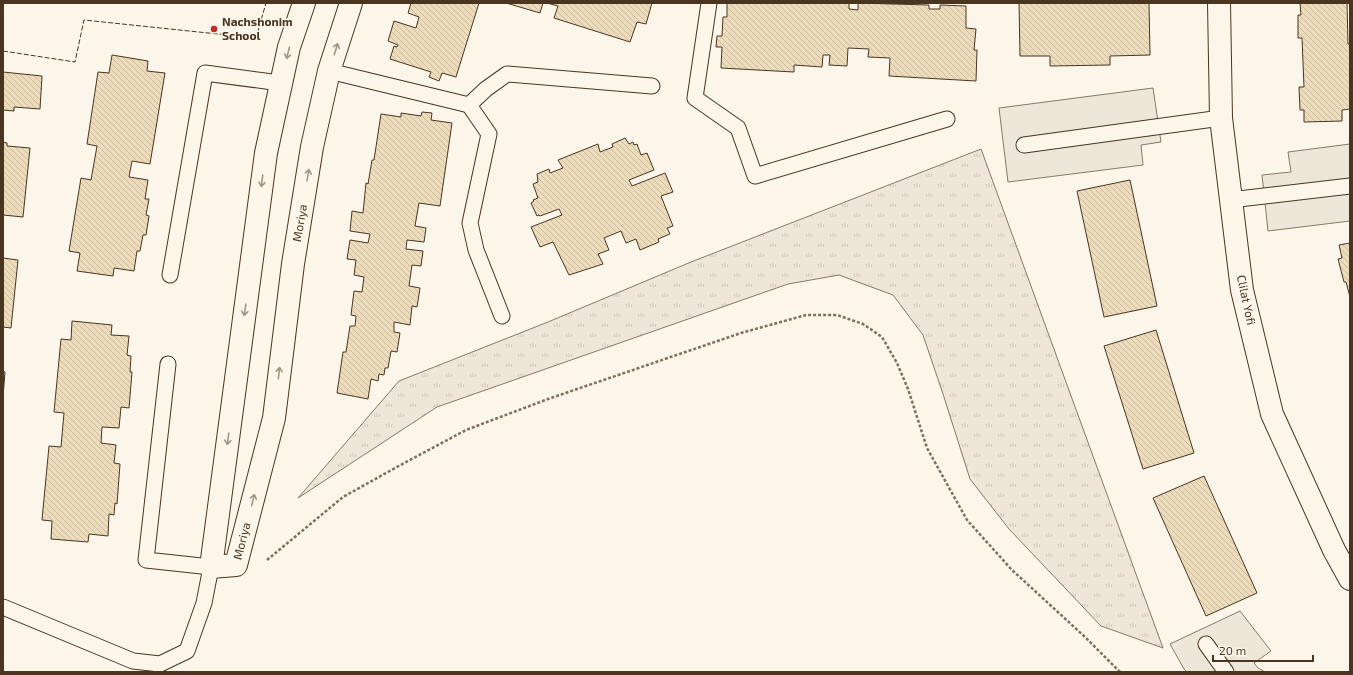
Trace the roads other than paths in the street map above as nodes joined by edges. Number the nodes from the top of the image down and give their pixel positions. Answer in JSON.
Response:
{"nodes":[{"id":1,"x":304,"y":3,"type":"edge"},
{"id":2,"x":351,"y":3,"type":"edge"},
{"id":3,"x":709,"y":3,"type":"edge"},
{"id":4,"x":1219,"y":3,"type":"edge"},
{"id":5,"x":329,"y":71,"type":"junction"},
{"id":6,"x":280,"y":83,"type":"junction"},
{"id":7,"x":652,"y":86,"type":"dead end"},
{"id":8,"x":469,"y":105,"type":"junction"},
{"id":9,"x":1221,"y":118,"type":"junction"},
{"id":10,"x":947,"y":119,"type":"dead end"},
{"id":11,"x":1024,"y":145,"type":"dead end"},
{"id":12,"x":1350,"y":186,"type":"edge"},
{"id":13,"x":1230,"y":200,"type":"junction"},
{"id":14,"x":170,"y":275,"type":"dead end"},
{"id":15,"x":502,"y":316,"type":"dead end"},
{"id":16,"x":168,"y":364,"type":"dead end"},
{"id":17,"x":211,"y":567,"type":"junction"},
{"id":18,"x":1350,"y":579,"type":"edge"},
{"id":19,"x":3,"y":607,"type":"edge"},
{"id":20,"x":1206,"y":644,"type":"dead end"},
{"id":21,"x":1226,"y":672,"type":"edge"}],
"edges":[{"from":1,"to":6,"type":"street","name":"Moriya","one_way":true},
{"from":5,"to":2,"type":"street","name":"Moriya","one_way":true},
{"from":3,"to":10,"type":"lane"},
{"from":4,"to":9,"type":"street","name":"Clilat Yofi"},
{"from":5,"to":8,"type":"lane"},
{"from":17,"to":5,"type":"street","name":"Moriya","one_way":true},
{"from":6,"to":14,"type":"lane"},
{"from":6,"to":17,"type":"street","name":"Moriya","one_way":true},
{"from":7,"to":8,"type":"lane"},
{"from":8,"to":15,"type":"lane"},
{"from":9,"to":11,"type":"lane"},
{"from":9,"to":13,"type":"street","name":"Clilat Yofi"},
{"from":12,"to":13,"type":"lane"},
{"from":13,"to":18,"type":"street","name":"Clilat Yofi"},
{"from":16,"to":17,"type":"lane"},
{"from":17,"to":19,"type":"lane"},
{"from":20,"to":21,"type":"lane"}]}
